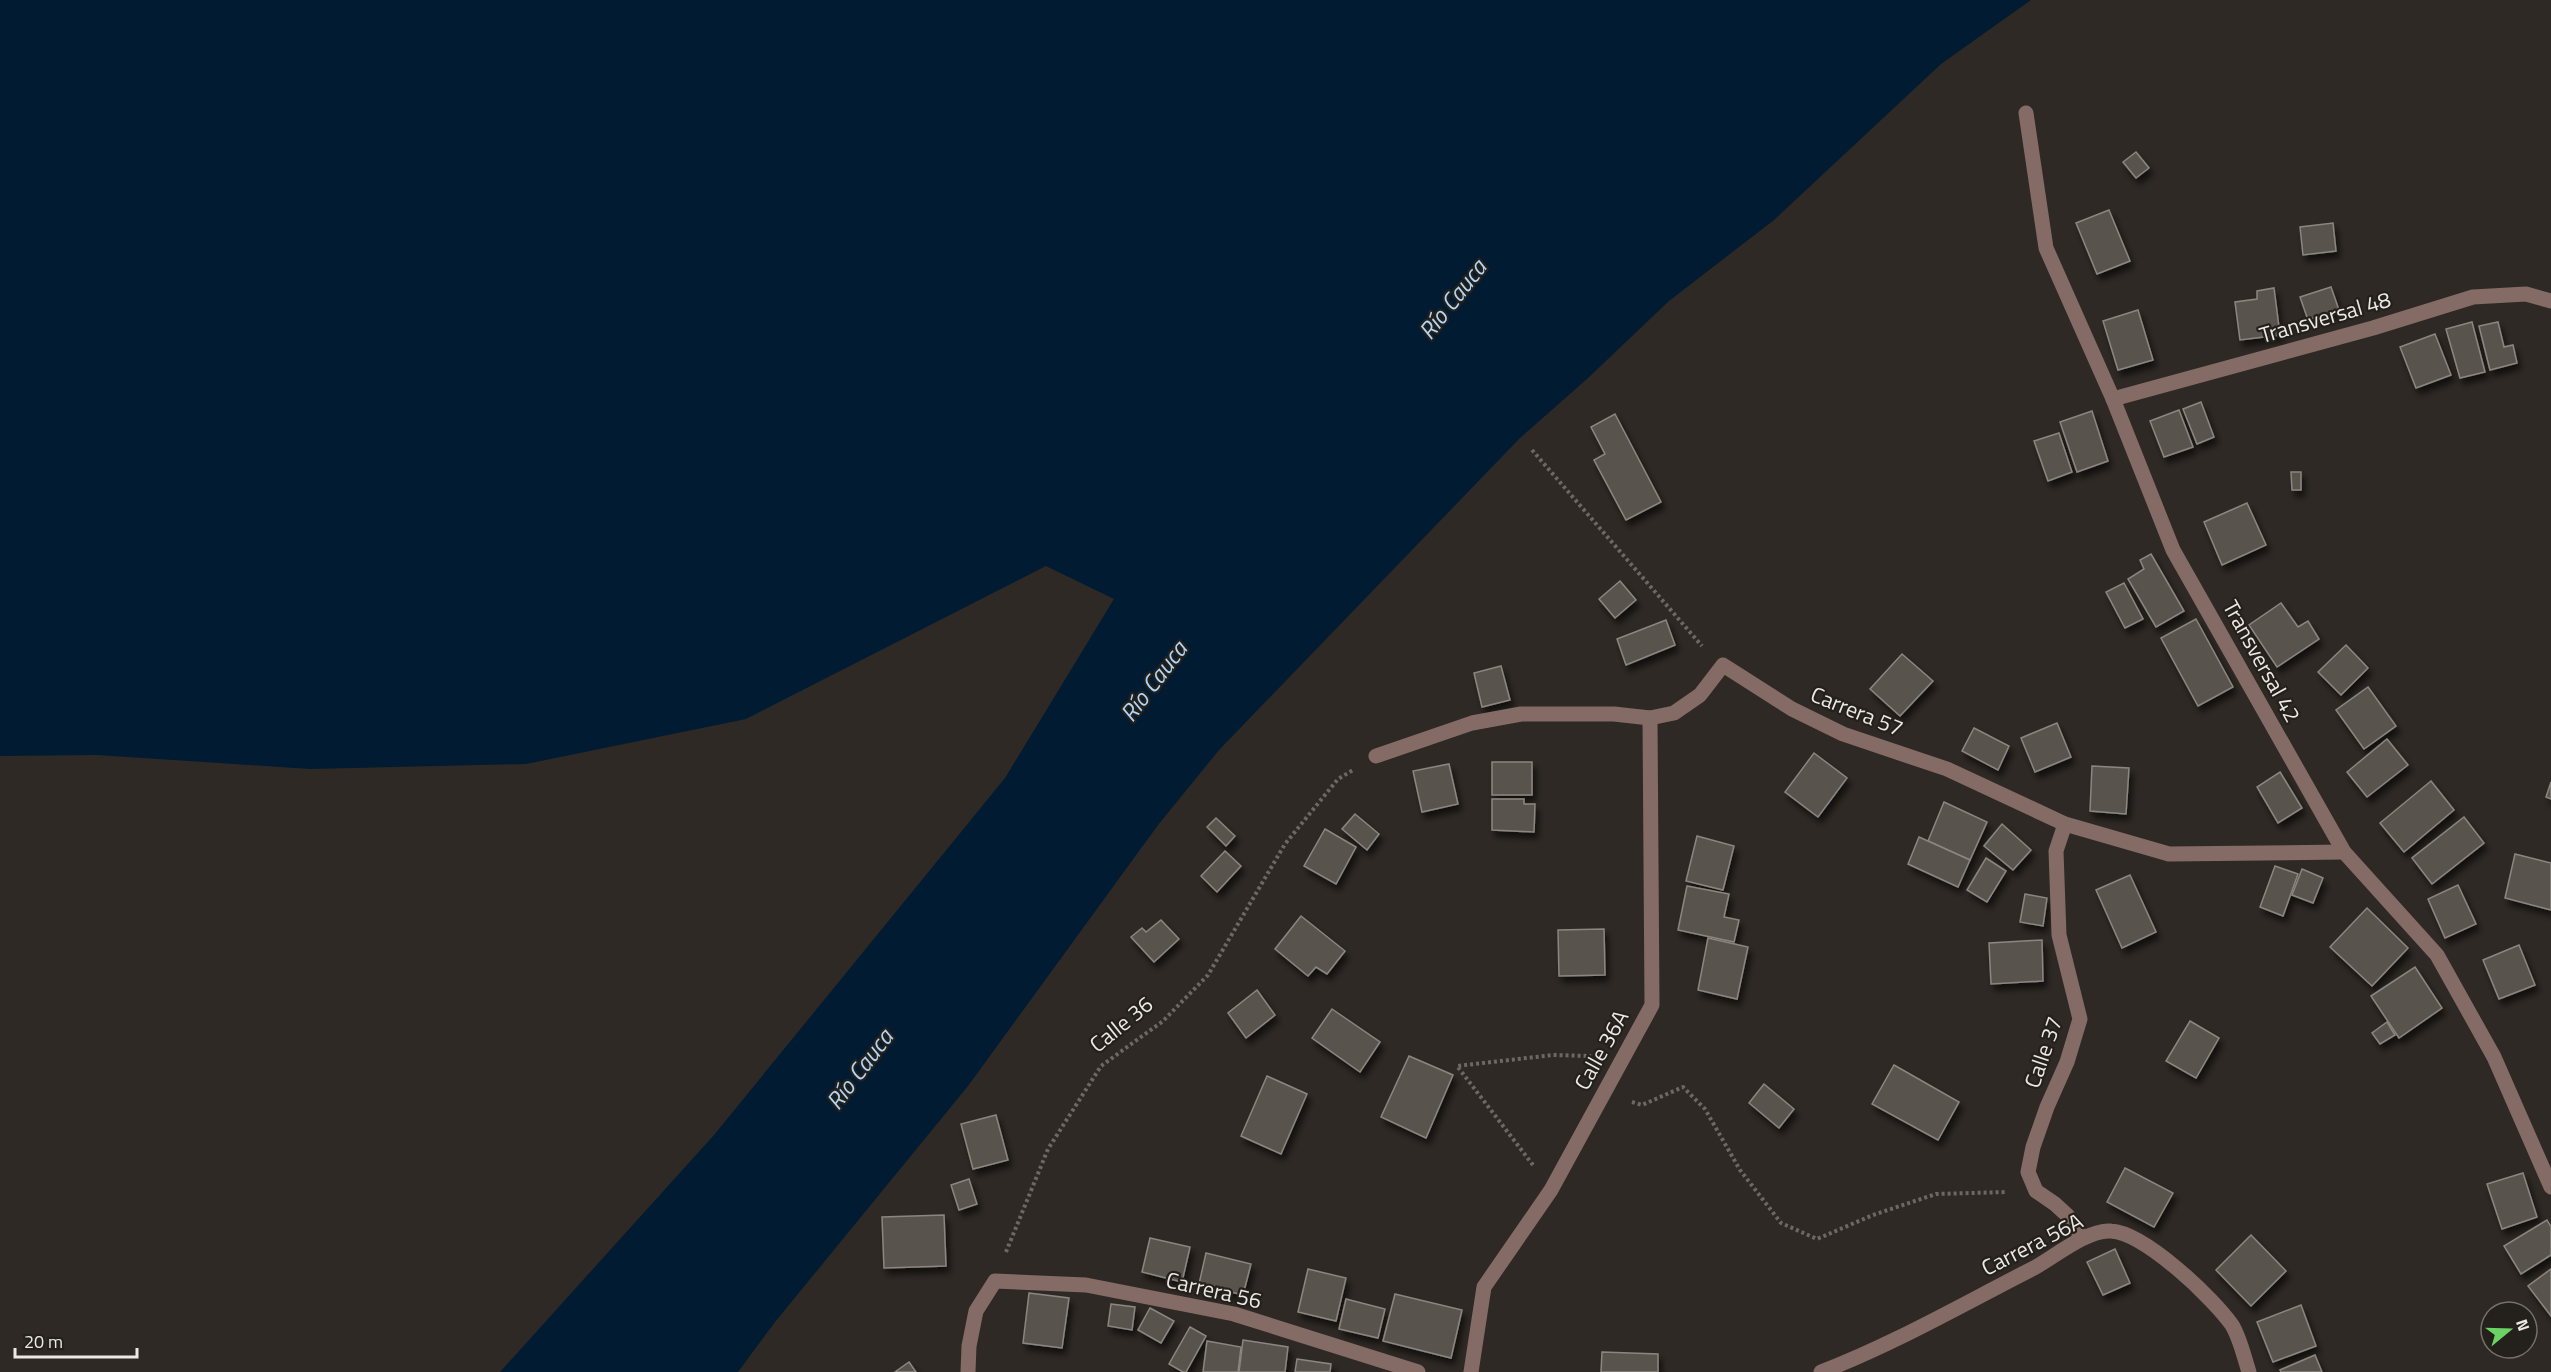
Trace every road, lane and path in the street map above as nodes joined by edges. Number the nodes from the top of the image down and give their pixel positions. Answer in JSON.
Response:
{"nodes":[{"id":1,"x":2026,"y":113,"type":"dead end"},
{"id":2,"x":2551,"y":301,"type":"edge"},
{"id":3,"x":2113,"y":399,"type":"junction"},
{"id":4,"x":1532,"y":450,"type":"dead end"},
{"id":5,"x":1723,"y":665,"type":"junction"},
{"id":6,"x":1650,"y":718,"type":"junction"},
{"id":7,"x":1376,"y":756,"type":"joint"},
{"id":8,"x":2065,"y":824,"type":"junction"},
{"id":9,"x":2344,"y":852,"type":"junction"},
{"id":10,"x":1618,"y":1066,"type":"junction"},
{"id":11,"x":1602,"y":1094,"type":"junction"},
{"id":12,"x":2551,"y":1187,"type":"edge"},
{"id":13,"x":1551,"y":1190,"type":"junction"},
{"id":14,"x":2055,"y":1204,"type":"junction"},
{"id":15,"x":2082,"y":1238,"type":"junction"},
{"id":16,"x":995,"y":1281,"type":"junction"},
{"id":17,"x":968,"y":1372,"type":"edge"},
{"id":18,"x":1418,"y":1372,"type":"edge"},
{"id":19,"x":1471,"y":1372,"type":"edge"},
{"id":20,"x":1821,"y":1372,"type":"edge"},
{"id":21,"x":2249,"y":1372,"type":"edge"}],
"edges":[{"from":1,"to":3,"type":"street","name":"Transversal 42"},
{"from":2,"to":3,"type":"street","name":"Transversal 48"},
{"from":3,"to":9,"type":"street","name":"Transversal 42"},
{"from":4,"to":5,"type":"path"},
{"from":5,"to":6,"type":"street"},
{"from":5,"to":8,"type":"street","name":"Carrera 57"},
{"from":6,"to":7,"type":"street"},
{"from":6,"to":10,"type":"street","name":"Calle 36A"},
{"from":7,"to":16,"type":"path","name":"Calle 36"},
{"from":8,"to":9,"type":"street","name":"Carrera 57"},
{"from":8,"to":14,"type":"street","name":"Calle 37"},
{"from":9,"to":12,"type":"street","name":"Transversal 42"},
{"from":10,"to":11,"type":"street","name":"Calle 36A"},
{"from":10,"to":13,"type":"path"},
{"from":11,"to":13,"type":"street","name":"Calle 36A"},
{"from":11,"to":14,"type":"path"},
{"from":13,"to":19,"type":"street","name":"Calle 36A"},
{"from":14,"to":15,"type":"street","name":"Calle 37"},
{"from":15,"to":20,"type":"street","name":"Carrera 56A"},
{"from":15,"to":21,"type":"street","name":"Carrera 56A"},
{"from":16,"to":17,"type":"street"},
{"from":16,"to":18,"type":"street","name":"Carrera 56"}]}
